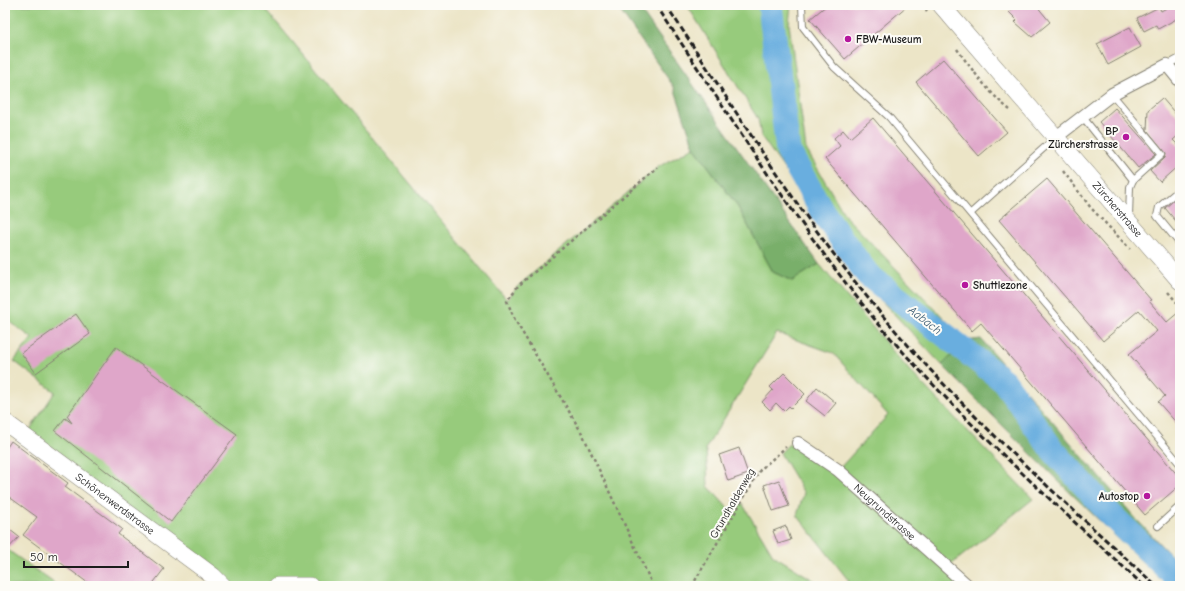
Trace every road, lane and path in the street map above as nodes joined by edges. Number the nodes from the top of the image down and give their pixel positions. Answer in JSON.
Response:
{"nodes":[{"id":1,"x":802,"y":5,"type":"edge"},
{"id":2,"x":941,"y":5,"type":"edge"},
{"id":3,"x":1180,"y":58,"type":"edge"},
{"id":4,"x":1167,"y":66,"type":"junction"},
{"id":5,"x":1180,"y":80,"type":"edge"},
{"id":6,"x":1112,"y":94,"type":"junction"},
{"id":7,"x":1082,"y":116,"type":"junction"},
{"id":8,"x":1055,"y":138,"type":"junction"},
{"id":9,"x":658,"y":167,"type":"dead end"},
{"id":10,"x":1133,"y":180,"type":"junction"},
{"id":11,"x":1180,"y":189,"type":"edge"},
{"id":12,"x":971,"y":213,"type":"junction"},
{"id":13,"x":1128,"y":222,"type":"junction"},
{"id":14,"x":1180,"y":244,"type":"edge"},
{"id":15,"x":1180,"y":281,"type":"edge"},
{"id":16,"x":5,"y":422,"type":"edge"},
{"id":17,"x":798,"y":443,"type":"joint"},
{"id":18,"x":1180,"y":464,"type":"edge"},
{"id":19,"x":1180,"y":506,"type":"edge"},
{"id":20,"x":1158,"y":526,"type":"dead end"},
{"id":21,"x":223,"y":586,"type":"edge"},
{"id":22,"x":277,"y":586,"type":"edge"},
{"id":23,"x":310,"y":586,"type":"edge"},
{"id":24,"x":653,"y":586,"type":"edge"},
{"id":25,"x":692,"y":586,"type":"edge"},
{"id":26,"x":968,"y":586,"type":"edge"}],
"edges":[{"from":1,"to":12,"type":"lane"},
{"from":2,"to":8,"type":"main road","name":"Zürcherstrasse"},
{"from":3,"to":4,"type":"lane"},
{"from":4,"to":5,"type":"street"},
{"from":4,"to":6,"type":"street"},
{"from":6,"to":7,"type":"street"},
{"from":6,"to":10,"type":"lane"},
{"from":7,"to":8,"type":"street"},
{"from":7,"to":10,"type":"lane"},
{"from":8,"to":12,"type":"lane"},
{"from":8,"to":13,"type":"main road","name":"Zürcherstrasse"},
{"from":9,"to":24,"type":"path"},
{"from":10,"to":13,"type":"lane"},
{"from":11,"to":14,"type":"lane"},
{"from":12,"to":18,"type":"lane"},
{"from":13,"to":15,"type":"main road","name":"Zürcherstrasse"},
{"from":16,"to":21,"type":"main road","name":"Schönenwerdstrasse"},
{"from":17,"to":25,"type":"path","name":"Grundhaldenweg"},
{"from":17,"to":26,"type":"street","name":"Neugrundstrasse"},
{"from":19,"to":20,"type":"lane"},
{"from":22,"to":23,"type":"main road"}]}
